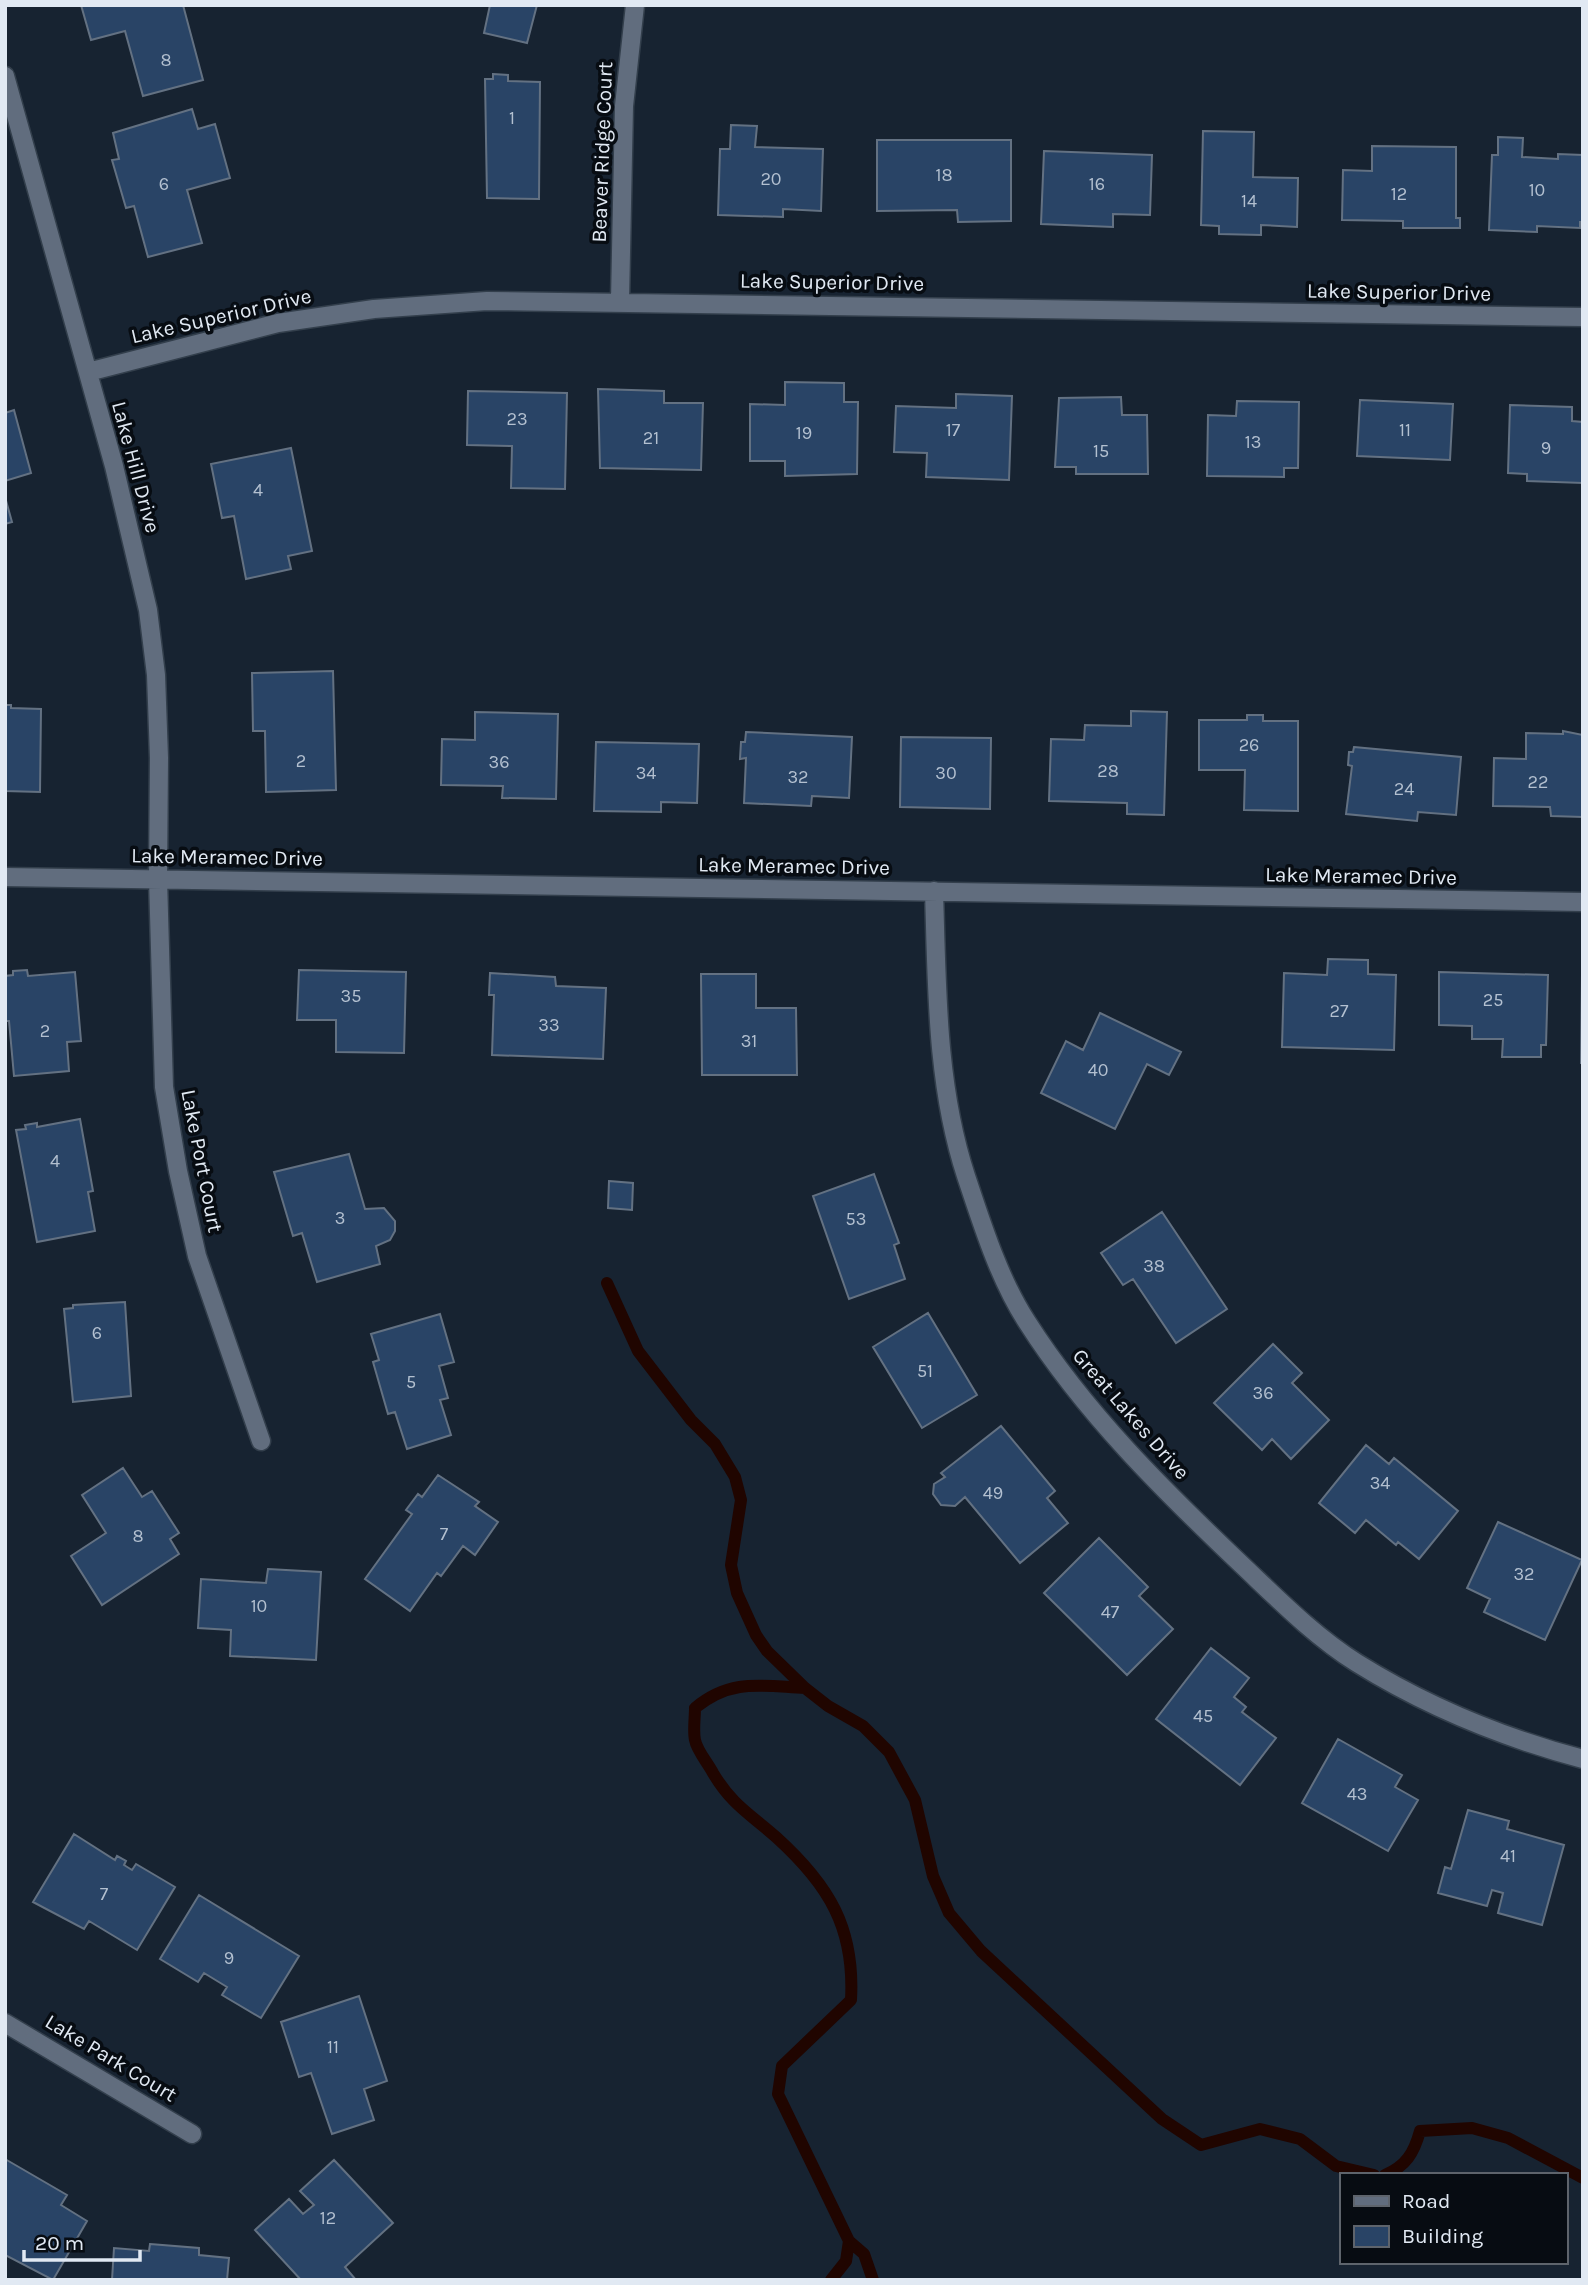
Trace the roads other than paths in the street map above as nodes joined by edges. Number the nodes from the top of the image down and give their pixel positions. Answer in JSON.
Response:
{"nodes":[{"id":1,"x":635,"y":5,"type":"edge"},
{"id":2,"x":5,"y":76,"type":"edge"},
{"id":3,"x":621,"y":301,"type":"junction"},
{"id":4,"x":1583,"y":317,"type":"edge"},
{"id":5,"x":88,"y":372,"type":"junction"},
{"id":6,"x":5,"y":877,"type":"edge"},
{"id":7,"x":158,"y":879,"type":"junction"},
{"id":8,"x":934,"y":891,"type":"junction"},
{"id":9,"x":1583,"y":902,"type":"edge"},
{"id":10,"x":261,"y":1441,"type":"dead end"},
{"id":11,"x":1583,"y":1759,"type":"edge"},
{"id":12,"x":5,"y":2023,"type":"edge"},
{"id":13,"x":192,"y":2134,"type":"dead end"}],
"edges":[{"from":1,"to":3,"type":"street","name":"Beaver Ridge Court"},
{"from":2,"to":5,"type":"street","name":"Lake Hill Drive"},
{"from":3,"to":4,"type":"street","name":"Lake Superior Drive"},
{"from":3,"to":5,"type":"street","name":"Lake Superior Drive"},
{"from":5,"to":7,"type":"street","name":"Lake Hill Drive"},
{"from":6,"to":7,"type":"street","name":"Lake Meramec Drive"},
{"from":7,"to":8,"type":"street","name":"Lake Meramec Drive"},
{"from":7,"to":10,"type":"street","name":"Lake Port Court"},
{"from":8,"to":9,"type":"street","name":"Lake Meramec Drive"},
{"from":8,"to":11,"type":"street","name":"Great Lakes Drive"},
{"from":12,"to":13,"type":"street","name":"Lake Park Court"}]}
